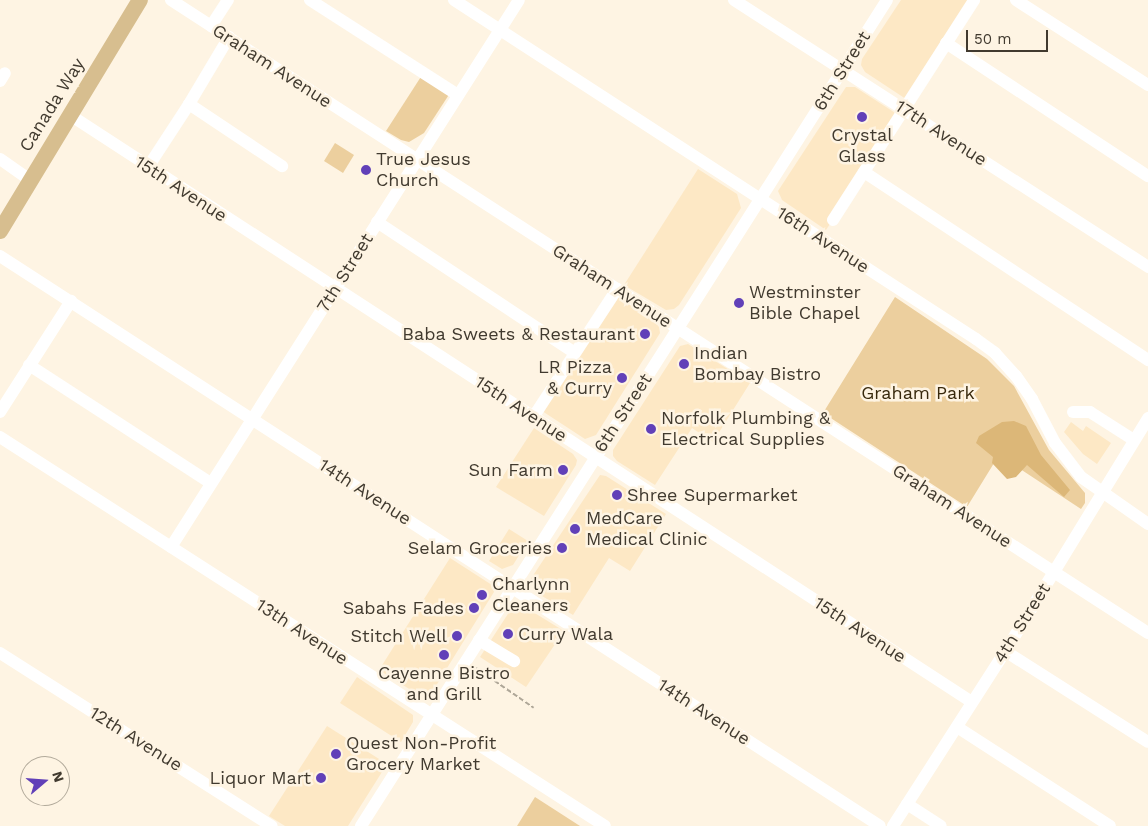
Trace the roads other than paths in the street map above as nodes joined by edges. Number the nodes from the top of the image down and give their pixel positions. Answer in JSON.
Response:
{"nodes":[{"id":1,"x":140,"y":0,"type":"edge"},
{"id":2,"x":171,"y":0,"type":"edge"},
{"id":3,"x":228,"y":0,"type":"edge"},
{"id":4,"x":310,"y":0,"type":"edge"},
{"id":5,"x":454,"y":0,"type":"edge"},
{"id":6,"x":519,"y":0,"type":"edge"},
{"id":7,"x":734,"y":0,"type":"edge"},
{"id":8,"x":887,"y":0,"type":"edge"},
{"id":9,"x":974,"y":0,"type":"edge"},
{"id":10,"x":1016,"y":0,"type":"edge"},
{"id":11,"x":211,"y":26,"type":"junction"},
{"id":12,"x":500,"y":30,"type":"junction"},
{"id":13,"x":228,"y":37,"type":"junction"},
{"id":14,"x":946,"y":43,"type":"junction"},
{"id":15,"x":842,"y":69,"type":"junction"},
{"id":16,"x":1148,"y":85,"type":"edge"},
{"id":17,"x":458,"y":95,"type":"junction"},
{"id":18,"x":189,"y":104,"type":"junction"},
{"id":19,"x":904,"y":109,"type":"junction"},
{"id":20,"x":70,"y":114,"type":"junction"},
{"id":21,"x":0,"y":159,"type":"edge"},
{"id":22,"x":417,"y":159,"type":"junction"},
{"id":23,"x":282,"y":166,"type":"dead end"},
{"id":24,"x":148,"y":167,"type":"junction"},
{"id":25,"x":864,"y":172,"type":"junction"},
{"id":26,"x":1148,"y":176,"type":"edge"},
{"id":27,"x":30,"y":180,"type":"junction"},
{"id":28,"x":760,"y":199,"type":"junction"},
{"id":29,"x":833,"y":220,"type":"dead end"},
{"id":30,"x":377,"y":222,"type":"junction"},
{"id":31,"x":0,"y":231,"type":"edge"},
{"id":32,"x":0,"y":256,"type":"edge"},
{"id":33,"x":1148,"y":266,"type":"edge"},
{"id":34,"x":335,"y":289,"type":"junction"},
{"id":35,"x":617,"y":289,"type":"junction"},
{"id":36,"x":71,"y":301,"type":"junction"},
{"id":37,"x":677,"y":328,"type":"junction"},
{"id":38,"x":575,"y":353,"type":"junction"},
{"id":39,"x":1148,"y":360,"type":"edge"},
{"id":40,"x":29,"y":365,"type":"junction"},
{"id":41,"x":0,"y":412,"type":"edge"},
{"id":42,"x":1073,"y":412,"type":"dead end"},
{"id":43,"x":534,"y":416,"type":"junction"},
{"id":44,"x":253,"y":418,"type":"junction"},
{"id":45,"x":1148,"y":418,"type":"edge"},
{"id":46,"x":0,"y":437,"type":"edge"},
{"id":47,"x":1134,"y":440,"type":"junction"},
{"id":48,"x":595,"y":457,"type":"junction"},
{"id":49,"x":211,"y":483,"type":"junction"},
{"id":50,"x":1101,"y":493,"type":"junction"},
{"id":51,"x":1148,"y":524,"type":"edge"},
{"id":52,"x":170,"y":547,"type":"junction"},
{"id":53,"x":1054,"y":572,"type":"junction"},
{"id":54,"x":512,"y":588,"type":"junction"},
{"id":55,"x":1148,"y":633,"type":"edge"},
{"id":56,"x":479,"y":640,"type":"junction"},
{"id":57,"x":1005,"y":651,"type":"junction"},
{"id":58,"x":0,"y":653,"type":"edge"},
{"id":59,"x":514,"y":661,"type":"dead end"},
{"id":60,"x":972,"y":702,"type":"junction"},
{"id":61,"x":431,"y":715,"type":"junction"},
{"id":62,"x":957,"y":727,"type":"junction"},
{"id":63,"x":1148,"y":742,"type":"edge"},
{"id":64,"x":907,"y":804,"type":"junction"},
{"id":65,"x":269,"y":825,"type":"edge"},
{"id":66,"x":361,"y":826,"type":"edge"},
{"id":67,"x":605,"y":826,"type":"edge"},
{"id":68,"x":880,"y":826,"type":"edge"},
{"id":69,"x":892,"y":826,"type":"edge"},
{"id":70,"x":941,"y":826,"type":"edge"},
{"id":71,"x":1110,"y":826,"type":"edge"}],
"edges":[{"from":1,"to":20,"type":"main road","name":"Canada Way"},
{"from":2,"to":11,"type":"street","name":"Graham Avenue"},
{"from":3,"to":11,"type":"street"},
{"from":4,"to":17,"type":"street"},
{"from":5,"to":12,"type":"street","name":"16th Avenue"},
{"from":6,"to":12,"type":"street","name":"7th Street"},
{"from":7,"to":15,"type":"street","name":"17th Avenue"},
{"from":8,"to":15,"type":"street","name":"6th Street"},
{"from":9,"to":14,"type":"street"},
{"from":10,"to":16,"type":"street"},
{"from":11,"to":13,"type":"street","name":"Graham Avenue"},
{"from":12,"to":17,"type":"street","name":"7th Street"},
{"from":12,"to":28,"type":"street","name":"16th Avenue"},
{"from":13,"to":18,"type":"street"},
{"from":13,"to":22,"type":"street","name":"Graham Avenue"},
{"from":14,"to":19,"type":"street"},
{"from":14,"to":26,"type":"street"},
{"from":15,"to":19,"type":"street","name":"17th Avenue"},
{"from":15,"to":28,"type":"street","name":"6th Street"},
{"from":17,"to":22,"type":"street","name":"7th Street"},
{"from":18,"to":23,"type":"street"},
{"from":18,"to":24,"type":"street"},
{"from":19,"to":25,"type":"street"},
{"from":19,"to":33,"type":"street","name":"17th Avenue"},
{"from":20,"to":24,"type":"street","name":"15th Avenue"},
{"from":20,"to":27,"type":"main road","name":"Canada Way"},
{"from":21,"to":27,"type":"street"},
{"from":22,"to":30,"type":"street","name":"7th Street"},
{"from":22,"to":35,"type":"street","name":"Graham Avenue"},
{"from":24,"to":34,"type":"street","name":"15th Avenue"},
{"from":25,"to":29,"type":"street"},
{"from":25,"to":39,"type":"street"},
{"from":27,"to":31,"type":"main road","name":"Canada Way"},
{"from":28,"to":37,"type":"street","name":"6th Street"},
{"from":28,"to":50,"type":"street","name":"16th Avenue"},
{"from":30,"to":34,"type":"street","name":"7th Street"},
{"from":30,"to":38,"type":"street"},
{"from":32,"to":36,"type":"street","name":"14th Avenue"},
{"from":34,"to":43,"type":"street","name":"15th Avenue"},
{"from":34,"to":44,"type":"street","name":"7th Street"},
{"from":35,"to":37,"type":"street","name":"Graham Avenue"},
{"from":35,"to":38,"type":"street"},
{"from":36,"to":40,"type":"street"},
{"from":36,"to":44,"type":"street","name":"14th Avenue"},
{"from":37,"to":48,"type":"street","name":"6th Street"},
{"from":37,"to":53,"type":"street","name":"Graham Avenue"},
{"from":38,"to":43,"type":"street"},
{"from":40,"to":41,"type":"street"},
{"from":40,"to":49,"type":"street"},
{"from":42,"to":47,"type":"street"},
{"from":43,"to":48,"type":"street","name":"15th Avenue"},
{"from":44,"to":49,"type":"street","name":"7th Street"},
{"from":44,"to":54,"type":"street","name":"14th Avenue"},
{"from":45,"to":47,"type":"street","name":"4th Street"},
{"from":46,"to":52,"type":"street","name":"13th Avenue"},
{"from":47,"to":50,"type":"street","name":"4th Street"},
{"from":48,"to":54,"type":"street","name":"6th Street"},
{"from":48,"to":60,"type":"street","name":"15th Avenue"},
{"from":49,"to":52,"type":"street","name":"7th Street"},
{"from":50,"to":51,"type":"street","name":"16th Avenue"},
{"from":50,"to":53,"type":"street","name":"4th Street"},
{"from":52,"to":61,"type":"street","name":"13th Avenue"},
{"from":53,"to":55,"type":"street","name":"Graham Avenue"},
{"from":53,"to":57,"type":"street","name":"4th Street"},
{"from":54,"to":56,"type":"street","name":"6th Street"},
{"from":54,"to":68,"type":"street","name":"14th Avenue"},
{"from":56,"to":59,"type":"street"},
{"from":56,"to":61,"type":"street","name":"6th Street"},
{"from":57,"to":60,"type":"street","name":"4th Street"},
{"from":57,"to":63,"type":"street"},
{"from":58,"to":65,"type":"street","name":"12th Avenue"},
{"from":60,"to":62,"type":"street","name":"4th Street"},
{"from":61,"to":66,"type":"street","name":"6th Street"},
{"from":61,"to":67,"type":"street","name":"13th Avenue"},
{"from":62,"to":64,"type":"street","name":"4th Street"},
{"from":62,"to":71,"type":"street"},
{"from":64,"to":69,"type":"street","name":"4th Street"},
{"from":64,"to":70,"type":"street"}]}
